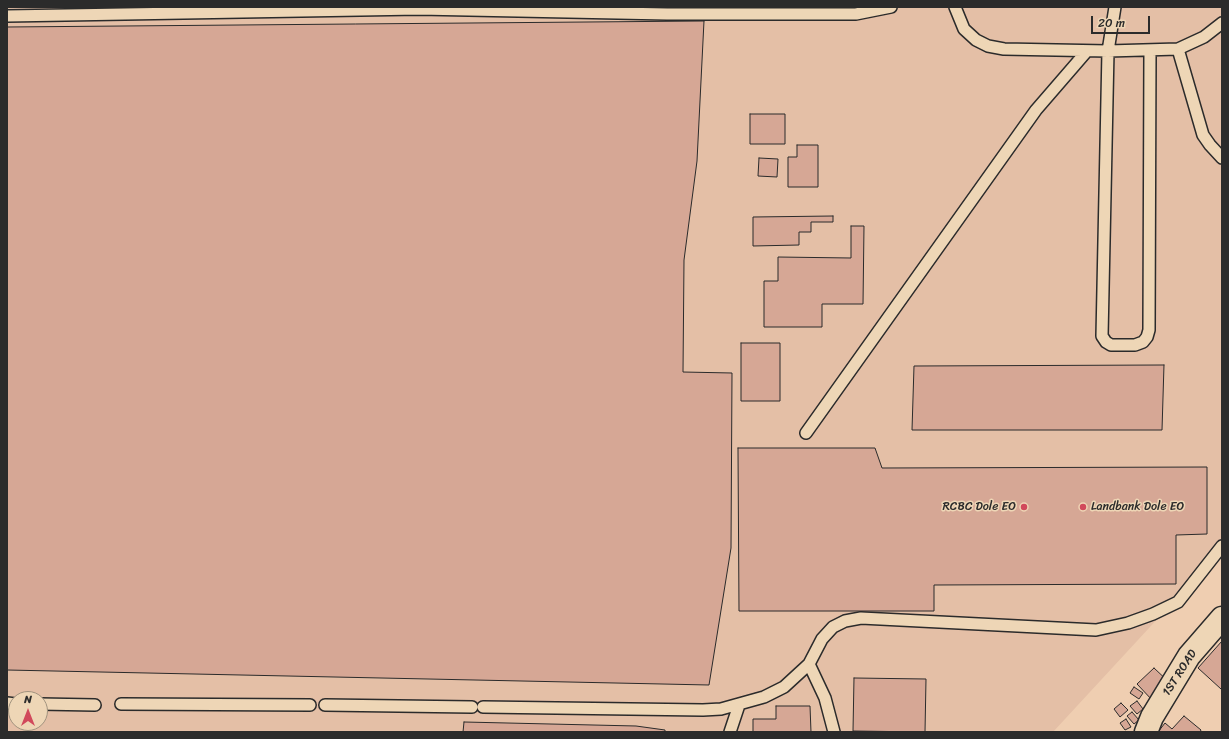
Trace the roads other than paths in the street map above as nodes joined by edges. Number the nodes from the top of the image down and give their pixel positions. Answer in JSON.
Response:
{"nodes":[{"id":1,"x":891,"y":7,"type":"edge"},
{"id":2,"x":955,"y":7,"type":"edge"},
{"id":3,"x":1115,"y":7,"type":"edge"},
{"id":4,"x":667,"y":10,"type":"edge"},
{"id":5,"x":7,"y":16,"type":"edge"},
{"id":6,"x":1222,"y":23,"type":"edge"},
{"id":7,"x":1178,"y":48,"type":"junction"},
{"id":8,"x":1150,"y":50,"type":"junction"},
{"id":9,"x":1087,"y":51,"type":"junction"},
{"id":10,"x":1108,"y":51,"type":"junction"},
{"id":11,"x":1222,"y":158,"type":"edge"},
{"id":12,"x":806,"y":433,"type":"dead end"},
{"id":13,"x":1222,"y":546,"type":"edge"},
{"id":14,"x":1222,"y":618,"type":"edge"},
{"id":15,"x":808,"y":664,"type":"junction"},
{"id":16,"x":48,"y":704,"type":"edge"},
{"id":17,"x":121,"y":704,"type":"dead end"},
{"id":18,"x":95,"y":705,"type":"dead end"},
{"id":19,"x":310,"y":705,"type":"dead end"},
{"id":20,"x":325,"y":705,"type":"dead end"},
{"id":21,"x":739,"y":705,"type":"junction"},
{"id":22,"x":730,"y":732,"type":"edge"},
{"id":23,"x":834,"y":732,"type":"edge"},
{"id":24,"x":1146,"y":732,"type":"edge"}],
"edges":[{"from":1,"to":4,"type":"lane"},
{"from":2,"to":9,"type":"lane"},
{"from":3,"to":10,"type":"lane"},
{"from":4,"to":5,"type":"lane"},
{"from":6,"to":7,"type":"lane"},
{"from":7,"to":8,"type":"lane"},
{"from":7,"to":11,"type":"lane"},
{"from":8,"to":10,"type":"lane"},
{"from":8,"to":10,"type":"lane"},
{"from":9,"to":10,"type":"lane"},
{"from":9,"to":12,"type":"lane"},
{"from":13,"to":15,"type":"lane"},
{"from":14,"to":24,"type":"street","name":"1ST ROAD"},
{"from":15,"to":21,"type":"lane"},
{"from":15,"to":23,"type":"lane"},
{"from":16,"to":18,"type":"lane"},
{"from":17,"to":19,"type":"lane"},
{"from":20,"to":21,"type":"lane"},
{"from":21,"to":22,"type":"lane"}]}
